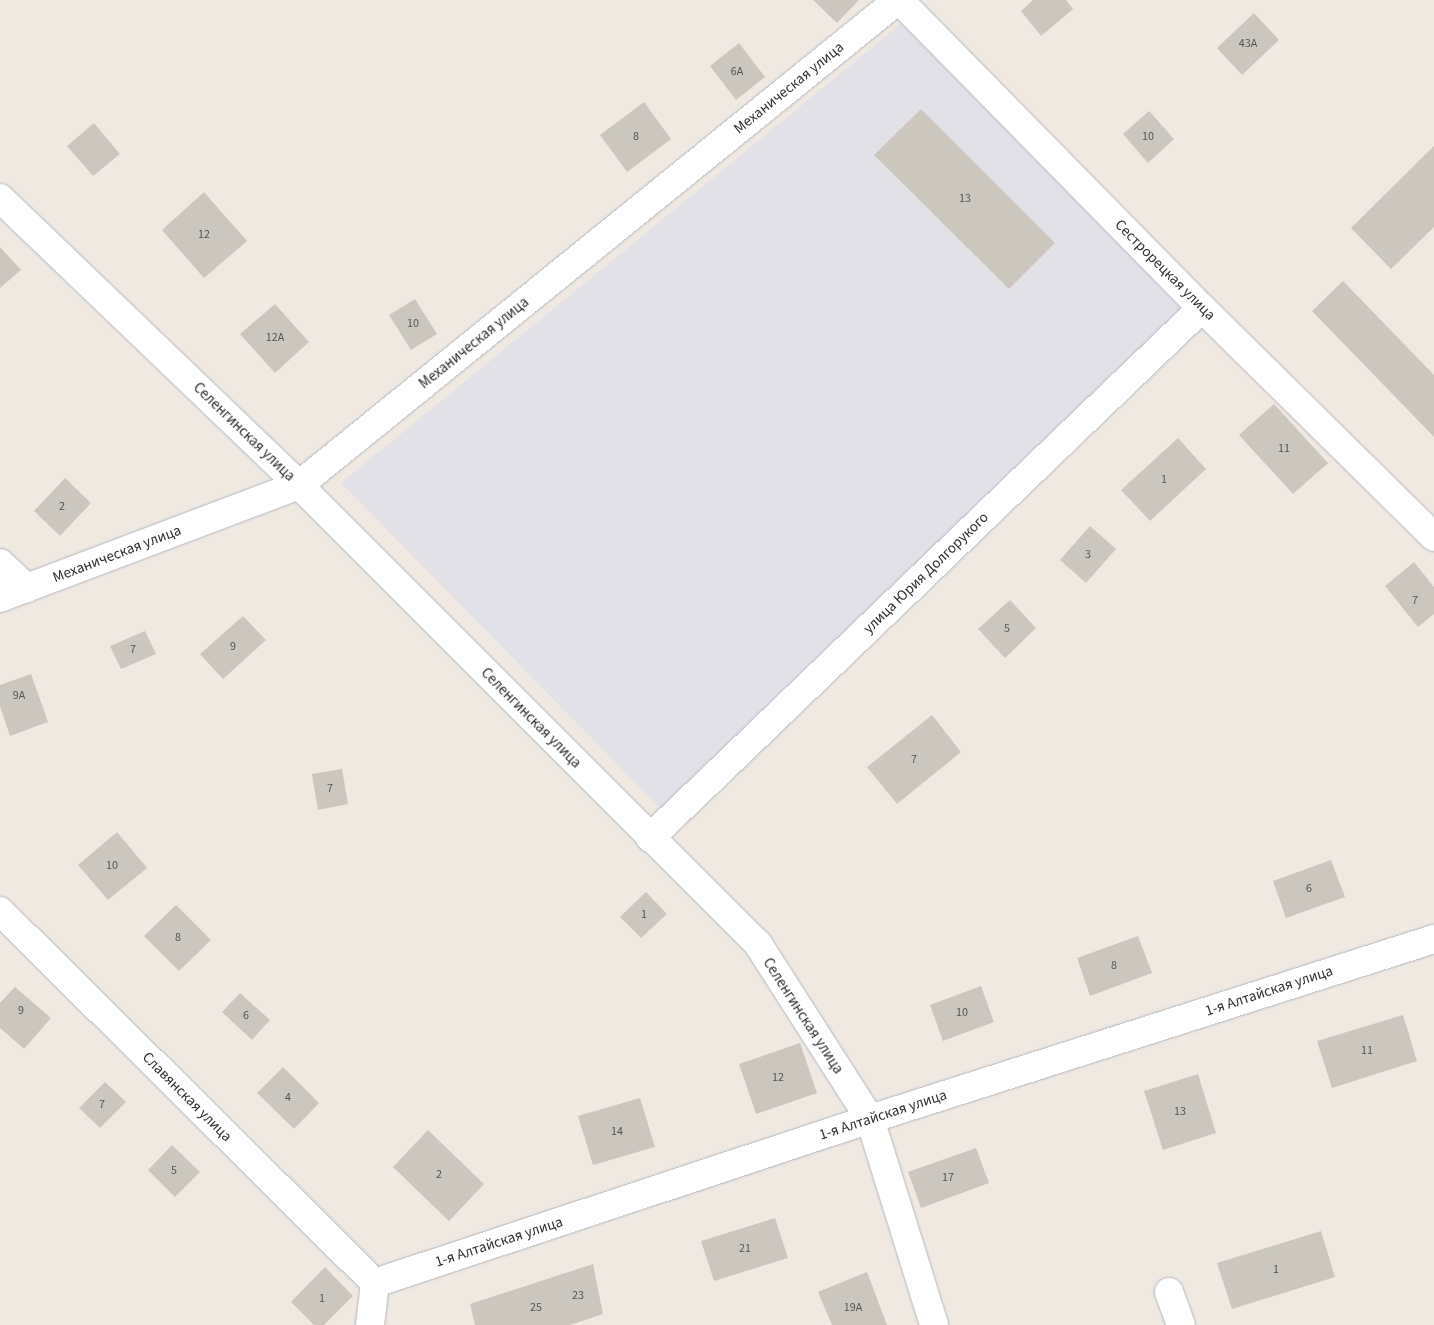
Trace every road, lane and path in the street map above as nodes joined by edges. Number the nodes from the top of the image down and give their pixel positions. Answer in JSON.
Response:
{"nodes":[{"id":1,"x":899,"y":0,"type":"edge"},
{"id":2,"x":0,"y":198,"type":"edge"},
{"id":3,"x":1202,"y":308,"type":"junction"},
{"id":4,"x":300,"y":485,"type":"junction"},
{"id":5,"x":1434,"y":537,"type":"edge"},
{"id":6,"x":0,"y":563,"type":"edge"},
{"id":7,"x":27,"y":588,"type":"junction"},
{"id":8,"x":0,"y":598,"type":"edge"},
{"id":9,"x":650,"y":838,"type":"junction"},
{"id":10,"x":0,"y":911,"type":"edge"},
{"id":11,"x":1434,"y":939,"type":"edge"},
{"id":12,"x":870,"y":1119,"type":"junction"},
{"id":13,"x":375,"y":1283,"type":"junction"},
{"id":14,"x":1169,"y":1292,"type":"dead end"},
{"id":15,"x":370,"y":1325,"type":"edge"},
{"id":16,"x":934,"y":1325,"type":"edge"},
{"id":17,"x":1181,"y":1325,"type":"edge"}],
"edges":[{"from":1,"to":3,"type":"street","name":"Сестрорецкая улица"},
{"from":1,"to":4,"type":"street","name":"Механическая улица"},
{"from":2,"to":4,"type":"street","name":"Селенгинская улица"},
{"from":3,"to":5,"type":"street","name":"Сестрорецкая улица"},
{"from":3,"to":9,"type":"street","name":"улица Юрия Долгорукого"},
{"from":4,"to":7,"type":"street","name":"Механическая улица"},
{"from":4,"to":9,"type":"street","name":"Селенгинская улица"},
{"from":6,"to":7,"type":"street"},
{"from":7,"to":8,"type":"street","name":"Механическая улица"},
{"from":9,"to":12,"type":"street","name":"Селенгинская улица"},
{"from":10,"to":13,"type":"street","name":"Славянская улица"},
{"from":11,"to":12,"type":"street","name":"1-я Алтайская улица"},
{"from":12,"to":13,"type":"street","name":"1-я Алтайская улица"},
{"from":12,"to":16,"type":"street","name":"Селенгинская улица"},
{"from":13,"to":15,"type":"street"},
{"from":14,"to":17,"type":"street"}]}
